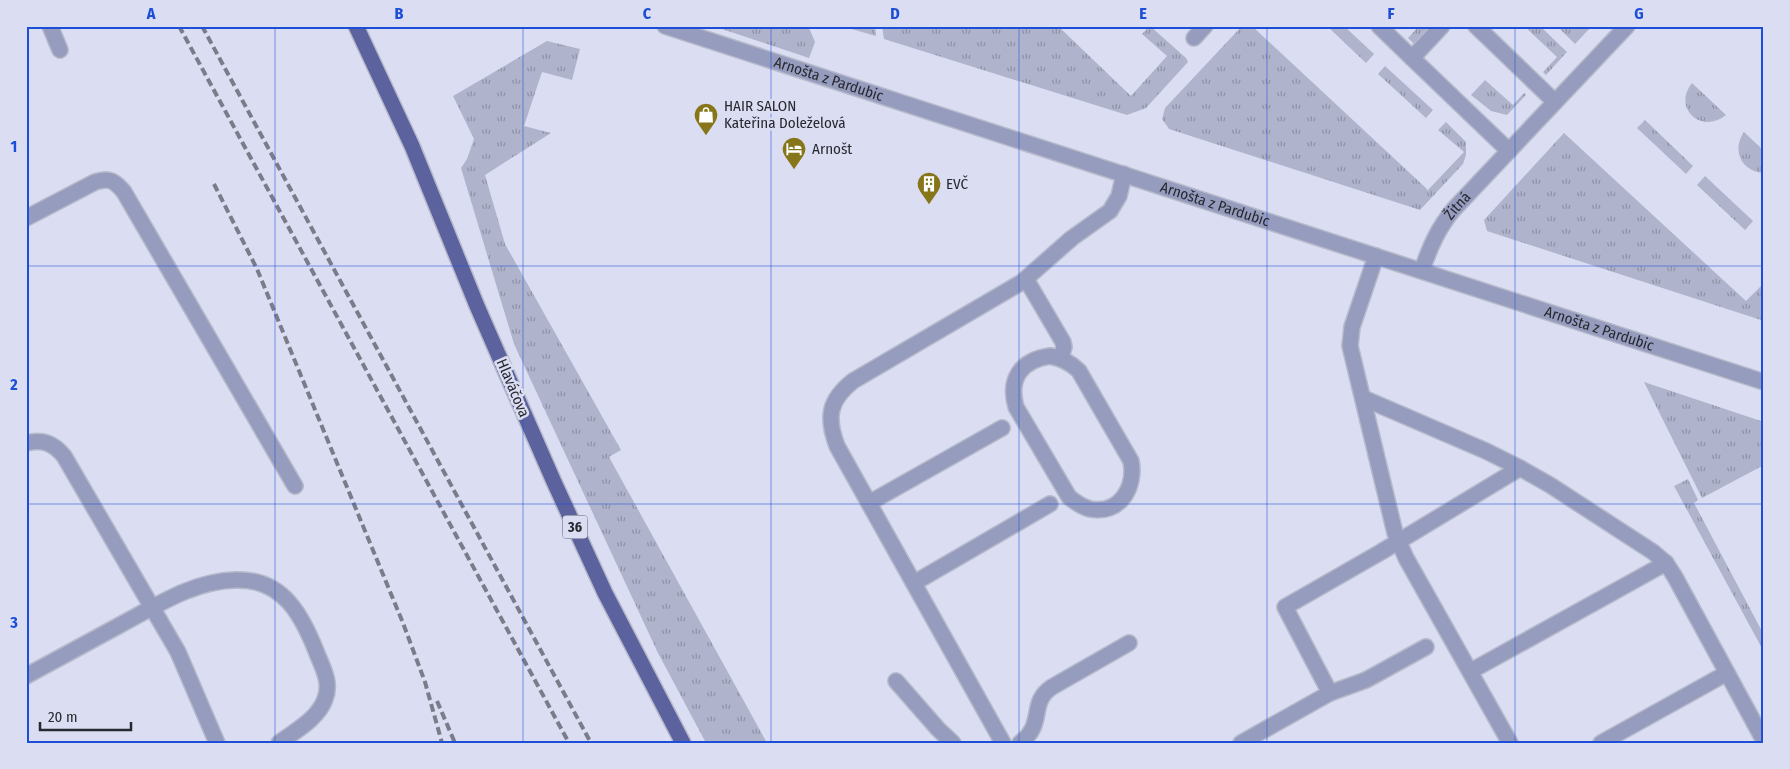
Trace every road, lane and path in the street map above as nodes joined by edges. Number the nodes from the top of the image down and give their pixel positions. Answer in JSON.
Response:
{"nodes":[{"id":1,"x":50,"y":26,"type":"edge"},
{"id":2,"x":356,"y":26,"type":"edge"},
{"id":3,"x":664,"y":26,"type":"edge"},
{"id":4,"x":1204,"y":26,"type":"edge"},
{"id":5,"x":1379,"y":26,"type":"edge"},
{"id":6,"x":1442,"y":26,"type":"edge"},
{"id":7,"x":1476,"y":26,"type":"edge"},
{"id":8,"x":1627,"y":26,"type":"edge"},
{"id":9,"x":1194,"y":38,"type":"dead end"},
{"id":10,"x":60,"y":50,"type":"dead end"},
{"id":11,"x":1412,"y":58,"type":"junction"},
{"id":12,"x":1555,"y":102,"type":"junction"},
{"id":13,"x":1509,"y":151,"type":"junction"},
{"id":14,"x":1124,"y":174,"type":"junction"},
{"id":15,"x":26,"y":218,"type":"edge"},
{"id":16,"x":1376,"y":256,"type":"junction"},
{"id":17,"x":1422,"y":270,"type":"junction"},
{"id":18,"x":1026,"y":279,"type":"junction"},
{"id":19,"x":1061,"y":358,"type":"junction"},
{"id":20,"x":1764,"y":382,"type":"edge"},
{"id":21,"x":1363,"y":398,"type":"junction"},
{"id":22,"x":1002,"y":428,"type":"dead end"},
{"id":23,"x":26,"y":443,"type":"edge"},
{"id":24,"x":1520,"y":468,"type":"junction"},
{"id":25,"x":295,"y":486,"type":"dead end"},
{"id":26,"x":869,"y":503,"type":"junction"},
{"id":27,"x":1050,"y":504,"type":"dead end"},
{"id":28,"x":1398,"y":541,"type":"junction"},
{"id":29,"x":1666,"y":563,"type":"junction"},
{"id":30,"x":914,"y":583,"type":"junction"},
{"id":31,"x":152,"y":608,"type":"junction"},
{"id":32,"x":1129,"y":643,"type":"dead end"},
{"id":33,"x":1426,"y":647,"type":"dead end"},
{"id":34,"x":1471,"y":671,"type":"junction"},
{"id":35,"x":1728,"y":673,"type":"junction"},
{"id":36,"x":26,"y":676,"type":"edge"},
{"id":37,"x":896,"y":681,"type":"dead end"},
{"id":38,"x":1330,"y":693,"type":"junction"},
{"id":39,"x":1764,"y":739,"type":"edge"},
{"id":40,"x":217,"y":743,"type":"edge"},
{"id":41,"x":279,"y":743,"type":"edge"},
{"id":42,"x":684,"y":743,"type":"edge"},
{"id":43,"x":952,"y":743,"type":"edge"},
{"id":44,"x":1003,"y":743,"type":"edge"},
{"id":45,"x":1020,"y":743,"type":"edge"},
{"id":46,"x":1241,"y":743,"type":"edge"},
{"id":47,"x":1510,"y":743,"type":"edge"},
{"id":48,"x":1601,"y":743,"type":"edge"}],
"edges":[{"from":1,"to":10,"type":"street"},
{"from":2,"to":42,"type":"main road","name":"Hlaváčova","number":"36"},
{"from":3,"to":14,"type":"street","name":"Arnošta z Pardubic"},
{"from":4,"to":9,"type":"street"},
{"from":5,"to":11,"type":"street"},
{"from":6,"to":11,"type":"street"},
{"from":7,"to":12,"type":"street"},
{"from":8,"to":12,"type":"street","name":"Žitná"},
{"from":11,"to":13,"type":"street"},
{"from":12,"to":13,"type":"street","name":"Žitná"},
{"from":13,"to":17,"type":"street","name":"Žitná"},
{"from":14,"to":16,"type":"street","name":"Arnošta z Pardubic"},
{"from":14,"to":18,"type":"street"},
{"from":15,"to":25,"type":"street"},
{"from":16,"to":17,"type":"street","name":"Arnošta z Pardubic"},
{"from":16,"to":21,"type":"street"},
{"from":17,"to":20,"type":"street","name":"Arnošta z Pardubic"},
{"from":18,"to":19,"type":"street"},
{"from":18,"to":26,"type":"street"},
{"from":19,"to":19,"type":"street"},
{"from":21,"to":24,"type":"street"},
{"from":21,"to":28,"type":"street"},
{"from":22,"to":26,"type":"street"},
{"from":23,"to":31,"type":"street"},
{"from":24,"to":28,"type":"street"},
{"from":24,"to":29,"type":"street"},
{"from":26,"to":30,"type":"street"},
{"from":27,"to":30,"type":"street"},
{"from":28,"to":34,"type":"street"},
{"from":28,"to":38,"type":"street"},
{"from":29,"to":34,"type":"street"},
{"from":29,"to":35,"type":"street"},
{"from":30,"to":44,"type":"street"},
{"from":31,"to":36,"type":"street"},
{"from":31,"to":40,"type":"street"},
{"from":31,"to":41,"type":"street"},
{"from":32,"to":45,"type":"street"},
{"from":33,"to":38,"type":"street"},
{"from":34,"to":47,"type":"street"},
{"from":35,"to":39,"type":"street"},
{"from":35,"to":48,"type":"street"},
{"from":37,"to":43,"type":"street"},
{"from":38,"to":46,"type":"street"}]}
